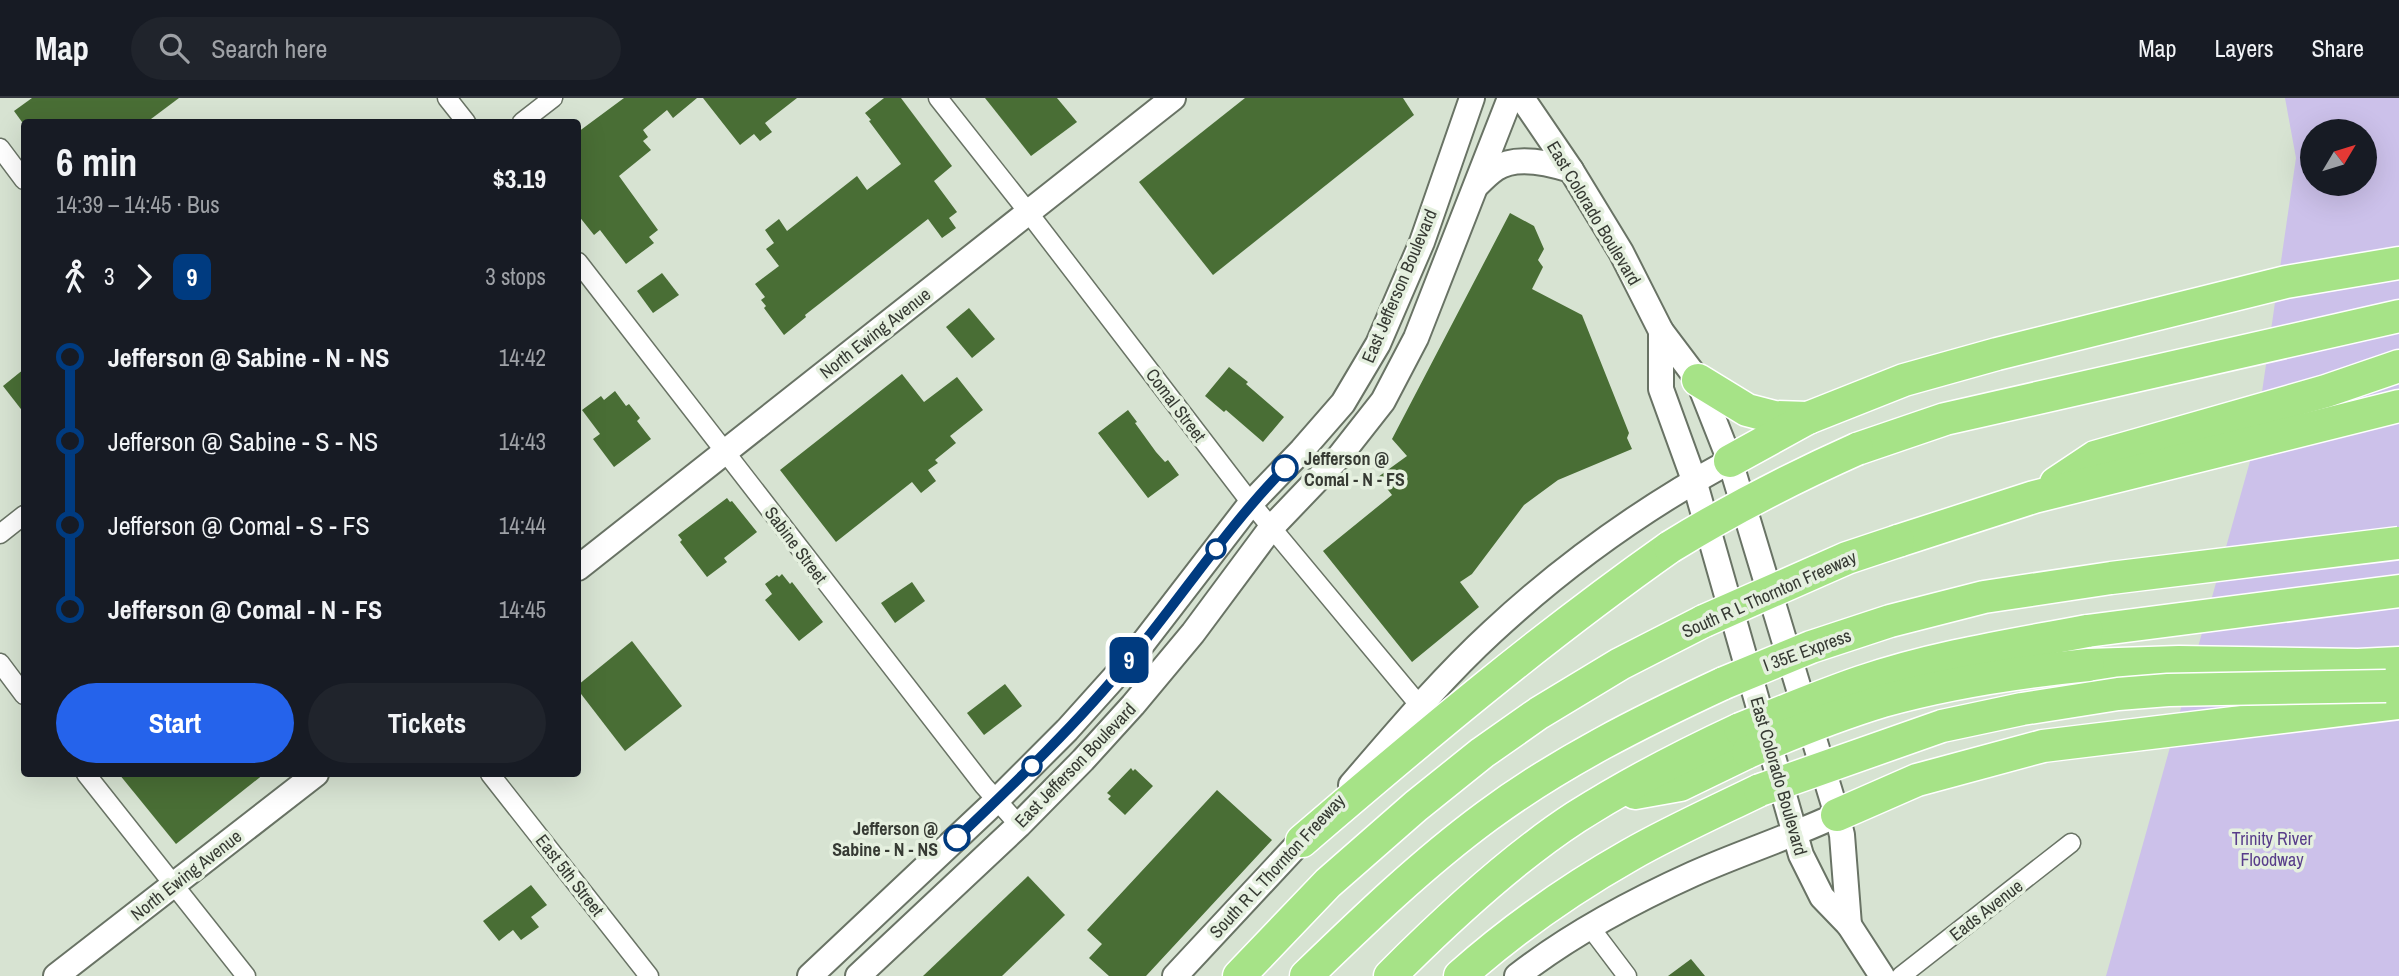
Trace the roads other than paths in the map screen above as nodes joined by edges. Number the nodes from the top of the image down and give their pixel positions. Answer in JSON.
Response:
{"nodes":[{"id":1,"x":447,"y":98,"type":"edge"},
{"id":2,"x":553,"y":98,"type":"edge"},
{"id":3,"x":938,"y":98,"type":"edge"},
{"id":4,"x":1173,"y":98,"type":"edge"},
{"id":5,"x":1472,"y":98,"type":"edge"},
{"id":6,"x":1510,"y":98,"type":"edge"},
{"id":7,"x":1522,"y":98,"type":"edge"},
{"id":8,"x":464,"y":119,"type":"edge"},
{"id":9,"x":526,"y":119,"type":"edge"},
{"id":10,"x":0,"y":148,"type":"edge"},
{"id":11,"x":1571,"y":170,"type":"junction"},
{"id":12,"x":21,"y":176,"type":"edge"},
{"id":13,"x":1477,"y":185,"type":"junction"},
{"id":14,"x":1028,"y":212,"type":"junction"},
{"id":15,"x":2399,"y":263,"type":"edge"},
{"id":16,"x":581,"y":266,"type":"edge"},
{"id":17,"x":2399,"y":316,"type":"edge"},
{"id":18,"x":1661,"y":331,"type":"junction"},
{"id":19,"x":2399,"y":366,"type":"edge"},
{"id":20,"x":1698,"y":380,"type":"junction"},
{"id":21,"x":2399,"y":406,"type":"edge"},
{"id":22,"x":1808,"y":418,"type":"junction"},
{"id":23,"x":725,"y":452,"type":"junction"},
{"id":24,"x":1730,"y":460,"type":"junction"},
{"id":25,"x":2117,"y":464,"type":"junction"},
{"id":26,"x":1694,"y":480,"type":"junction"},
{"id":27,"x":1251,"y":503,"type":"junction"},
{"id":28,"x":21,"y":517,"type":"edge"},
{"id":29,"x":1271,"y":528,"type":"junction"},
{"id":30,"x":0,"y":534,"type":"edge"},
{"id":31,"x":2399,"y":543,"type":"edge"},
{"id":32,"x":581,"y":566,"type":"edge"},
{"id":33,"x":2399,"y":591,"type":"edge"},
{"id":34,"x":0,"y":663,"type":"edge"},
{"id":35,"x":2399,"y":663,"type":"edge"},
{"id":36,"x":2399,"y":685,"type":"edge"},
{"id":37,"x":21,"y":691,"type":"edge"},
{"id":38,"x":2399,"y":703,"type":"edge"},
{"id":39,"x":1420,"y":706,"type":"junction"},
{"id":40,"x":1744,"y":740,"type":"junction"},
{"id":41,"x":88,"y":777,"type":"edge"},
{"id":42,"x":312,"y":777,"type":"edge"},
{"id":43,"x":492,"y":777,"type":"edge"},
{"id":44,"x":997,"y":800,"type":"junction"},
{"id":45,"x":1837,"y":815,"type":"junction"},
{"id":46,"x":1019,"y":824,"type":"junction"},
{"id":47,"x":1796,"y":834,"type":"junction"},
{"id":48,"x":1302,"y":841,"type":"junction"},
{"id":49,"x":2071,"y":843,"type":"dead end"},
{"id":50,"x":174,"y":884,"type":"junction"},
{"id":51,"x":1849,"y":925,"type":"junction"},
{"id":52,"x":1590,"y":927,"type":"junction"},
{"id":53,"x":56,"y":976,"type":"edge"},
{"id":54,"x":246,"y":976,"type":"edge"},
{"id":55,"x":649,"y":976,"type":"edge"},
{"id":56,"x":810,"y":976,"type":"edge"},
{"id":57,"x":858,"y":976,"type":"edge"},
{"id":58,"x":1175,"y":976,"type":"edge"},
{"id":59,"x":1239,"y":976,"type":"edge"},
{"id":60,"x":1307,"y":976,"type":"edge"},
{"id":61,"x":1390,"y":976,"type":"edge"},
{"id":62,"x":1460,"y":976,"type":"edge"},
{"id":63,"x":1517,"y":976,"type":"edge"},
{"id":64,"x":1627,"y":976,"type":"edge"},
{"id":65,"x":1882,"y":976,"type":"edge"},
{"id":66,"x":1901,"y":976,"type":"edge"}],
"edges":[{"from":1,"to":8,"type":"street"},
{"from":2,"to":9,"type":"street"},
{"from":3,"to":14,"type":"street","name":"Comal Street"},
{"from":4,"to":14,"type":"main road","name":"North Ewing Avenue"},
{"from":5,"to":27,"type":"main road","name":"East Jefferson Boulevard"},
{"from":6,"to":13,"type":"main road","name":"East Jefferson Boulevard"},
{"from":7,"to":11,"type":"main road","name":"East Colorado Boulevard"},
{"from":10,"to":12,"type":"street"},
{"from":11,"to":13,"type":"main road"},
{"from":11,"to":18,"type":"main road","name":"East Colorado Boulevard"},
{"from":13,"to":29,"type":"main road","name":"East Jefferson Boulevard"},
{"from":14,"to":23,"type":"main road","name":"North Ewing Avenue"},
{"from":14,"to":27,"type":"street","name":"Comal Street"},
{"from":15,"to":22,"type":"highway"},
{"from":16,"to":23,"type":"street","name":"Sabine Street"},
{"from":17,"to":48,"type":"highway","bridge":true},
{"from":18,"to":20,"type":"main road","name":"East Colorado Boulevard"},
{"from":18,"to":26,"type":"main road","name":"East Colorado Boulevard"},
{"from":19,"to":25,"type":"highway"},
{"from":20,"to":22,"type":"highway"},
{"from":20,"to":24,"type":"main road","name":"East Colorado Boulevard"},
{"from":21,"to":25,"type":"highway","name":"South R L Thornton Freeway"},
{"from":22,"to":24,"type":"highway"},
{"from":23,"to":32,"type":"main road","name":"North Ewing Avenue"},
{"from":23,"to":44,"type":"street","name":"Sabine Street"},
{"from":24,"to":26,"type":"main road","name":"South R L Thornton Freeway"},
{"from":24,"to":45,"type":"main road","name":"East Colorado Boulevard"},
{"from":25,"to":59,"type":"highway","name":"South R L Thornton Freeway","bridge":true},
{"from":26,"to":39,"type":"main road","name":"South R L Thornton Freeway"},
{"from":26,"to":47,"type":"main road","name":"East Colorado Boulevard"},
{"from":27,"to":29,"type":"street","name":"Comal Street"},
{"from":27,"to":44,"type":"main road","name":"East Jefferson Boulevard"},
{"from":28,"to":30,"type":"street"},
{"from":29,"to":39,"type":"street","name":"Comal Street"},
{"from":29,"to":46,"type":"main road","name":"East Jefferson Boulevard"},
{"from":31,"to":60,"type":"highway","name":"I 35E Express","bridge":true},
{"from":33,"to":40,"type":"highway","bridge":true},
{"from":34,"to":37,"type":"street"},
{"from":35,"to":40,"type":"highway","bridge":true},
{"from":36,"to":62,"type":"highway","bridge":true},
{"from":38,"to":45,"type":"highway"},
{"from":39,"to":48,"type":"main road","name":"South R L Thornton Freeway"},
{"from":40,"to":61,"type":"highway"},
{"from":41,"to":50,"type":"street"},
{"from":42,"to":50,"type":"main road","name":"North Ewing Avenue"},
{"from":43,"to":55,"type":"street","name":"East 5th Street"},
{"from":44,"to":46,"type":"street","name":"Sabine Street"},
{"from":44,"to":56,"type":"main road","name":"East Jefferson Boulevard"},
{"from":45,"to":47,"type":"main road"},
{"from":45,"to":51,"type":"main road","name":"East Colorado Boulevard"},
{"from":46,"to":57,"type":"main road","name":"East Jefferson Boulevard"},
{"from":47,"to":51,"type":"main road","name":"East Colorado Boulevard"},
{"from":47,"to":52,"type":"main road"},
{"from":48,"to":58,"type":"main road","name":"South R L Thornton Freeway"},
{"from":49,"to":66,"type":"street","name":"Eads Avenue"},
{"from":50,"to":53,"type":"main road","name":"North Ewing Avenue"},
{"from":50,"to":54,"type":"street"},
{"from":51,"to":65,"type":"main road","name":"East Colorado Boulevard"},
{"from":52,"to":63,"type":"main road"},
{"from":52,"to":64,"type":"street"}]}
